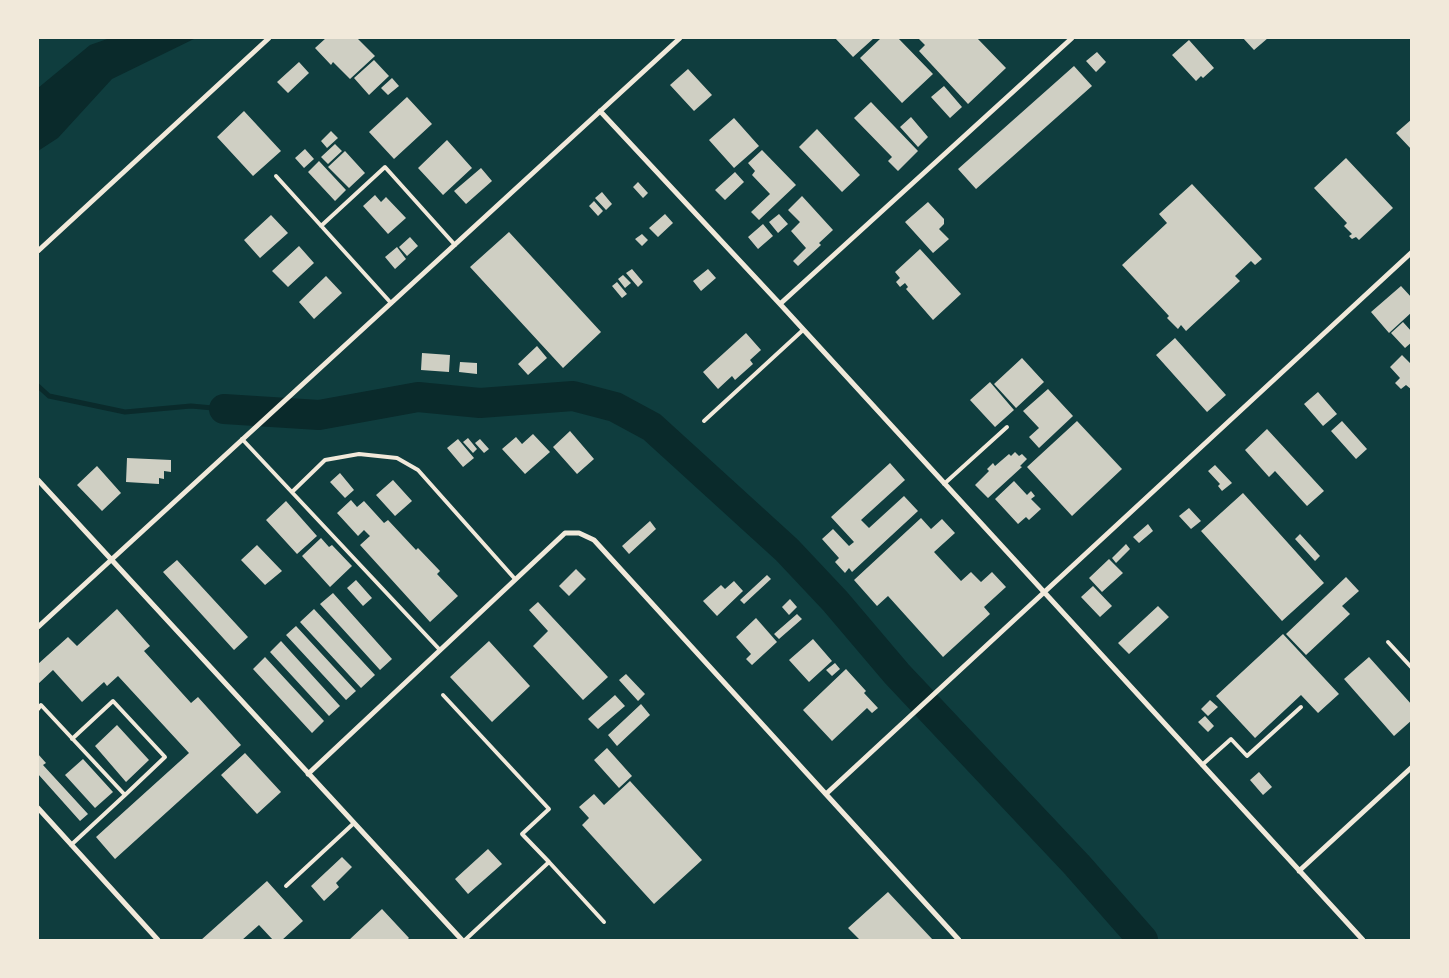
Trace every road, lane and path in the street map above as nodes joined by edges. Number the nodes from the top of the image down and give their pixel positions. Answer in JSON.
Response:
{"nodes":[{"id":1,"x":270,"y":38,"type":"edge"},
{"id":2,"x":680,"y":38,"type":"edge"},
{"id":3,"x":1072,"y":38,"type":"edge"},
{"id":4,"x":600,"y":111,"type":"junction"},
{"id":5,"x":276,"y":176,"type":"dead end"},
{"id":6,"x":321,"y":226,"type":"junction"},
{"id":7,"x":454,"y":245,"type":"junction"},
{"id":8,"x":38,"y":251,"type":"edge"},
{"id":9,"x":1412,"y":252,"type":"edge"},
{"id":10,"x":392,"y":303,"type":"junction"},
{"id":11,"x":780,"y":304,"type":"junction"},
{"id":12,"x":803,"y":330,"type":"junction"},
{"id":13,"x":704,"y":421,"type":"dead end"},
{"id":14,"x":1007,"y":427,"type":"dead end"},
{"id":15,"x":244,"y":437,"type":"junction"},
{"id":16,"x":38,"y":480,"type":"edge"},
{"id":17,"x":944,"y":484,"type":"junction"},
{"id":18,"x":292,"y":492,"type":"junction"},
{"id":19,"x":111,"y":560,"type":"junction"},
{"id":20,"x":515,"y":579,"type":"junction"},
{"id":21,"x":1043,"y":593,"type":"junction"},
{"id":22,"x":38,"y":627,"type":"edge"},
{"id":23,"x":1388,"y":642,"type":"dead end"},
{"id":24,"x":440,"y":650,"type":"junction"},
{"id":25,"x":1412,"y":668,"type":"edge"},
{"id":26,"x":443,"y":695,"type":"dead end"},
{"id":27,"x":1301,"y":707,"type":"dead end"},
{"id":28,"x":38,"y":709,"type":"edge"},
{"id":29,"x":72,"y":739,"type":"junction"},
{"id":30,"x":1202,"y":765,"type":"junction"},
{"id":31,"x":1412,"y":767,"type":"edge"},
{"id":32,"x":308,"y":774,"type":"junction"},
{"id":33,"x":826,"y":794,"type":"junction"},
{"id":34,"x":124,"y":795,"type":"junction"},
{"id":35,"x":38,"y":808,"type":"edge"},
{"id":36,"x":354,"y":823,"type":"junction"},
{"id":37,"x":71,"y":845,"type":"junction"},
{"id":38,"x":549,"y":862,"type":"junction"},
{"id":39,"x":1299,"y":871,"type":"junction"},
{"id":40,"x":286,"y":886,"type":"dead end"},
{"id":41,"x":604,"y":922,"type":"dead end"},
{"id":42,"x":158,"y":940,"type":"edge"},
{"id":43,"x":464,"y":940,"type":"edge"},
{"id":44,"x":959,"y":940,"type":"edge"},
{"id":45,"x":1363,"y":940,"type":"edge"}],
"edges":[{"from":1,"to":8,"type":"street"},
{"from":2,"to":4,"type":"street"},
{"from":3,"to":11,"type":"street"},
{"from":4,"to":7,"type":"street"},
{"from":4,"to":11,"type":"street"},
{"from":5,"to":6,"type":"lane"},
{"from":6,"to":7,"type":"lane"},
{"from":6,"to":10,"type":"lane"},
{"from":7,"to":10,"type":"street"},
{"from":9,"to":21,"type":"street"},
{"from":10,"to":15,"type":"street"},
{"from":11,"to":12,"type":"street"},
{"from":12,"to":13,"type":"lane"},
{"from":12,"to":17,"type":"street"},
{"from":14,"to":17,"type":"lane"},
{"from":15,"to":18,"type":"lane"},
{"from":15,"to":19,"type":"street"},
{"from":16,"to":19,"type":"street"},
{"from":17,"to":21,"type":"street"},
{"from":18,"to":20,"type":"lane"},
{"from":18,"to":24,"type":"lane"},
{"from":19,"to":22,"type":"street"},
{"from":19,"to":32,"type":"street"},
{"from":20,"to":24,"type":"street"},
{"from":20,"to":33,"type":"street"},
{"from":21,"to":30,"type":"street"},
{"from":21,"to":33,"type":"street"},
{"from":23,"to":25,"type":"lane"},
{"from":24,"to":32,"type":"street"},
{"from":26,"to":38,"type":"lane"},
{"from":27,"to":30,"type":"lane"},
{"from":28,"to":29,"type":"lane"},
{"from":29,"to":34,"type":"lane"},
{"from":29,"to":34,"type":"lane"},
{"from":30,"to":39,"type":"street"},
{"from":31,"to":39,"type":"street"},
{"from":32,"to":36,"type":"street"},
{"from":33,"to":44,"type":"street"},
{"from":34,"to":37,"type":"lane"},
{"from":35,"to":37,"type":"street"},
{"from":36,"to":40,"type":"lane"},
{"from":36,"to":43,"type":"street"},
{"from":37,"to":42,"type":"street"},
{"from":38,"to":41,"type":"lane"},
{"from":38,"to":43,"type":"lane"},
{"from":39,"to":45,"type":"street"}]}
